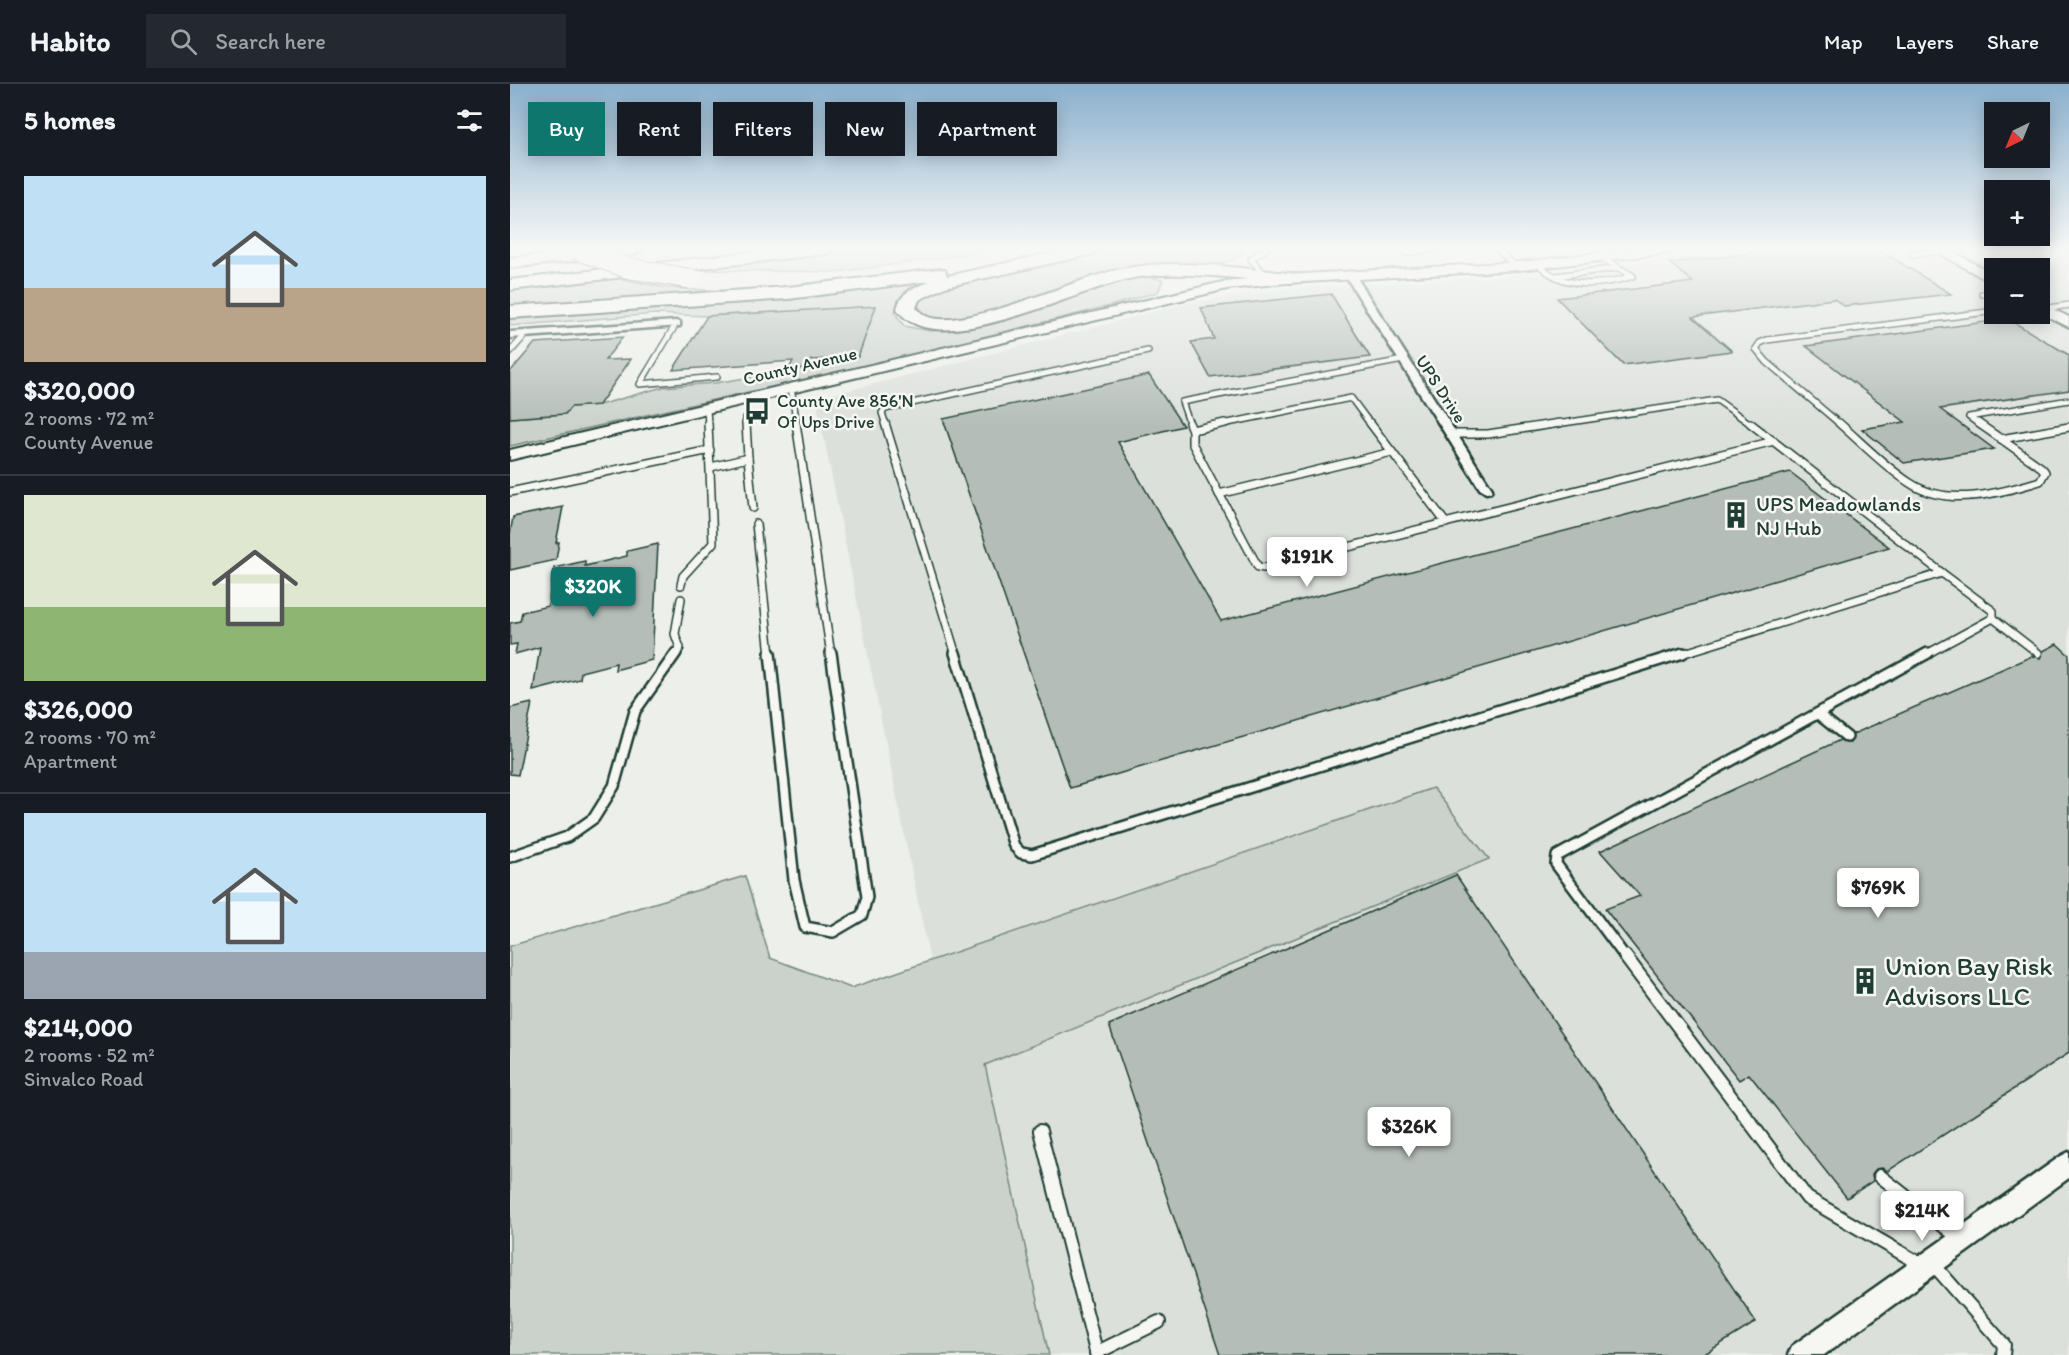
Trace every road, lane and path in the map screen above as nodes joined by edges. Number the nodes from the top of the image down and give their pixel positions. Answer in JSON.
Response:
{"nodes":[{"id":1,"x":560,"y":308,"type":"edge"},
{"id":2,"x":906,"y":308,"type":"edge"},
{"id":3,"x":1018,"y":308,"type":"edge"},
{"id":4,"x":1122,"y":308,"type":"edge"},
{"id":5,"x":1371,"y":308,"type":"edge"},
{"id":6,"x":510,"y":312,"type":"edge"},
{"id":7,"x":1984,"y":312,"type":"edge"},
{"id":8,"x":2050,"y":313,"type":"edge"},
{"id":9,"x":2069,"y":323,"type":"edge"},
{"id":10,"x":676,"y":324,"type":"joint"},
{"id":11,"x":527,"y":333,"type":"junction"},
{"id":12,"x":510,"y":335,"type":"edge"},
{"id":13,"x":1148,"y":351,"type":"dead end"},
{"id":14,"x":510,"y":352,"type":"edge"},
{"id":15,"x":1403,"y":360,"type":"junction"},
{"id":16,"x":717,"y":377,"type":"dead end"},
{"id":17,"x":791,"y":388,"type":"junction"},
{"id":18,"x":2069,"y":400,"type":"edge"},
{"id":19,"x":708,"y":408,"type":"junction"},
{"id":20,"x":746,"y":418,"type":"dead end"},
{"id":21,"x":2069,"y":427,"type":"edge"},
{"id":22,"x":1192,"y":430,"type":"junction"},
{"id":23,"x":1450,"y":434,"type":"junction"},
{"id":24,"x":2001,"y":439,"type":"junction"},
{"id":25,"x":1774,"y":441,"type":"junction"},
{"id":26,"x":710,"y":450,"type":"junction"},
{"id":27,"x":1392,"y":452,"type":"junction"},
{"id":28,"x":510,"y":455,"type":"edge"},
{"id":29,"x":748,"y":458,"type":"junction"},
{"id":30,"x":711,"y":467,"type":"junction"},
{"id":31,"x":1486,"y":489,"type":"dead end"},
{"id":32,"x":510,"y":492,"type":"edge"},
{"id":33,"x":1219,"y":494,"type":"junction"},
{"id":34,"x":753,"y":508,"type":"dead end"},
{"id":35,"x":1446,"y":523,"type":"junction"},
{"id":36,"x":756,"y":524,"type":"dead end"},
{"id":37,"x":1942,"y":573,"type":"junction"},
{"id":38,"x":681,"y":585,"type":"dead end"},
{"id":39,"x":681,"y":599,"type":"dead end"},
{"id":40,"x":1993,"y":618,"type":"junction"},
{"id":41,"x":2038,"y":653,"type":"dead end"},
{"id":42,"x":1818,"y":714,"type":"junction"},
{"id":43,"x":1847,"y":737,"type":"dead end"},
{"id":44,"x":510,"y":857,"type":"edge"},
{"id":45,"x":1040,"y":1131,"type":"dead end"},
{"id":46,"x":2069,"y":1164,"type":"edge"},
{"id":47,"x":1880,"y":1176,"type":"dead end"},
{"id":48,"x":1962,"y":1240,"type":"junction"},
{"id":49,"x":1928,"y":1264,"type":"junction"},
{"id":50,"x":1159,"y":1322,"type":"dead end"},
{"id":51,"x":1097,"y":1354,"type":"edge"},
{"id":52,"x":1801,"y":1355,"type":"edge"},
{"id":53,"x":2003,"y":1355,"type":"edge"}],
"edges":[{"from":1,"to":6,"type":"highway"},
{"from":2,"to":3,"type":"highway"},
{"from":4,"to":17,"type":"main road","name":"County Avenue"},
{"from":5,"to":15,"type":"street","name":"UPS Drive"},
{"from":7,"to":24,"type":"lane"},
{"from":8,"to":9,"type":"main road"},
{"from":10,"to":11,"type":"street"},
{"from":10,"to":16,"type":"lane"},
{"from":11,"to":12,"type":"street"},
{"from":11,"to":14,"type":"lane"},
{"from":13,"to":37,"type":"lane"},
{"from":15,"to":22,"type":"lane"},
{"from":15,"to":23,"type":"street","name":"UPS Drive"},
{"from":17,"to":19,"type":"main road","name":"County Avenue"},
{"from":17,"to":36,"type":"lane"},
{"from":18,"to":24,"type":"lane"},
{"from":19,"to":26,"type":"lane"},
{"from":19,"to":28,"type":"main road","name":"County Avenue"},
{"from":20,"to":29,"type":"lane"},
{"from":21,"to":24,"type":"lane"},
{"from":22,"to":27,"type":"lane"},
{"from":22,"to":33,"type":"lane"},
{"from":23,"to":25,"type":"lane"},
{"from":23,"to":31,"type":"street","name":"UPS Drive"},
{"from":25,"to":35,"type":"lane"},
{"from":25,"to":37,"type":"lane"},
{"from":26,"to":30,"type":"lane"},
{"from":26,"to":32,"type":"lane"},
{"from":27,"to":33,"type":"lane"},
{"from":27,"to":35,"type":"lane"},
{"from":29,"to":30,"type":"lane"},
{"from":29,"to":34,"type":"lane"},
{"from":30,"to":38,"type":"lane"},
{"from":33,"to":35,"type":"lane"},
{"from":37,"to":40,"type":"lane"},
{"from":39,"to":44,"type":"lane"},
{"from":40,"to":41,"type":"lane"},
{"from":40,"to":42,"type":"lane"},
{"from":42,"to":43,"type":"lane"},
{"from":42,"to":49,"type":"lane"},
{"from":45,"to":51,"type":"lane"},
{"from":46,"to":48,"type":"street"},
{"from":47,"to":48,"type":"lane"},
{"from":48,"to":49,"type":"street"},
{"from":49,"to":52,"type":"street"},
{"from":49,"to":53,"type":"lane"},
{"from":50,"to":51,"type":"lane"}]}
